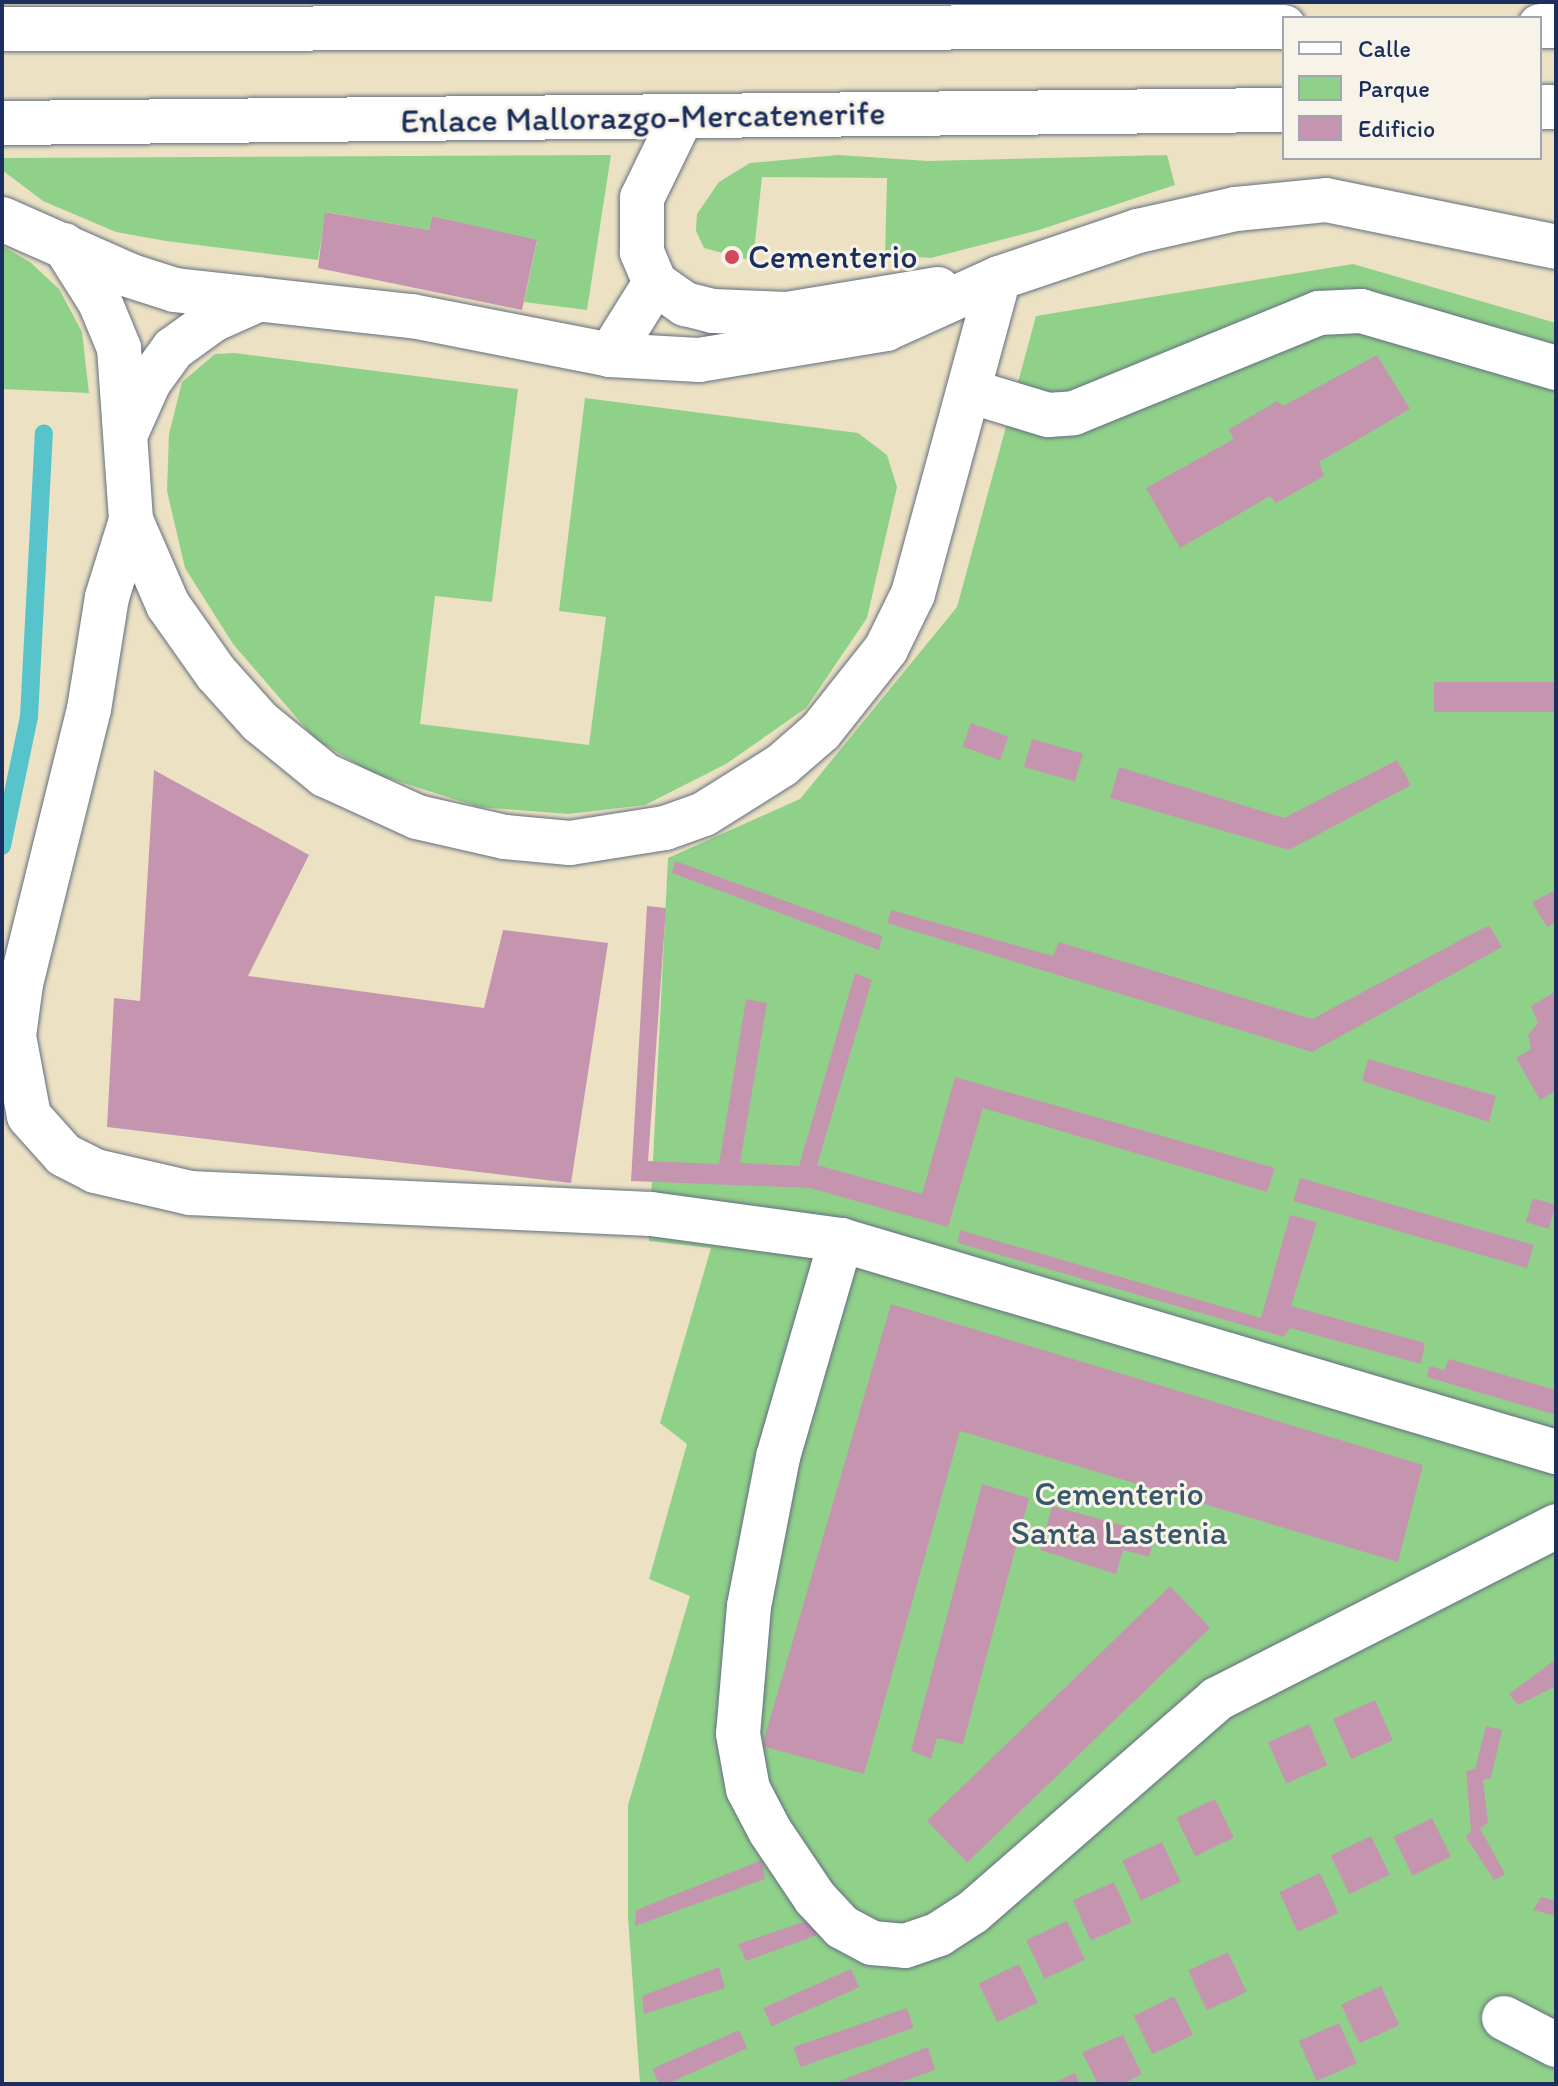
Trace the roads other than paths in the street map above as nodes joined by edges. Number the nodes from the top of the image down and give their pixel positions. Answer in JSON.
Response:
{"nodes":[{"id":1,"x":1282,"y":27,"type":"edge"},
{"id":2,"x":2,"y":29,"type":"edge"},
{"id":3,"x":1282,"y":110,"type":"edge"},
{"id":4,"x":681,"y":118,"type":"junction"},
{"id":5,"x":2,"y":123,"type":"edge"},
{"id":6,"x":2,"y":219,"type":"edge"},
{"id":7,"x":64,"y":245,"type":"junction"},
{"id":8,"x":1556,"y":247,"type":"edge"},
{"id":9,"x":999,"y":278,"type":"junction"},
{"id":10,"x":655,"y":283,"type":"junction"},
{"id":11,"x":260,"y":299,"type":"junction"},
{"id":12,"x":610,"y":355,"type":"junction"},
{"id":13,"x":1556,"y":368,"type":"edge"},
{"id":14,"x":969,"y":391,"type":"junction"},
{"id":15,"x":128,"y":429,"type":"junction"},
{"id":16,"x":131,"y":520,"type":"junction"},
{"id":17,"x":841,"y":1240,"type":"junction"},
{"id":18,"x":1556,"y":1452,"type":"edge"},
{"id":19,"x":1556,"y":1526,"type":"edge"},
{"id":20,"x":1504,"y":2018,"type":"dead end"},
{"id":21,"x":1556,"y":2045,"type":"edge"}],
"edges":[{"from":1,"to":2,"type":"main road"},
{"from":3,"to":4,"type":"main road","name":"Enlace Mallorazgo-Mercatenerife"},
{"from":4,"to":5,"type":"main road","name":"Enlace Mallorazgo-Mercatenerife"},
{"from":4,"to":10,"type":"main road"},
{"from":6,"to":7,"type":"main road"},
{"from":7,"to":11,"type":"main road"},
{"from":7,"to":15,"type":"main road"},
{"from":8,"to":9,"type":"main road"},
{"from":9,"to":10,"type":"main road"},
{"from":9,"to":12,"type":"main road"},
{"from":9,"to":14,"type":"main road"},
{"from":10,"to":12,"type":"main road"},
{"from":11,"to":12,"type":"main road"},
{"from":11,"to":15,"type":"main road"},
{"from":13,"to":14,"type":"main road"},
{"from":14,"to":16,"type":"main road"},
{"from":15,"to":16,"type":"main road"},
{"from":16,"to":17,"type":"main road"},
{"from":17,"to":18,"type":"main road"},
{"from":17,"to":19,"type":"main road"},
{"from":20,"to":21,"type":"main road"}]}
